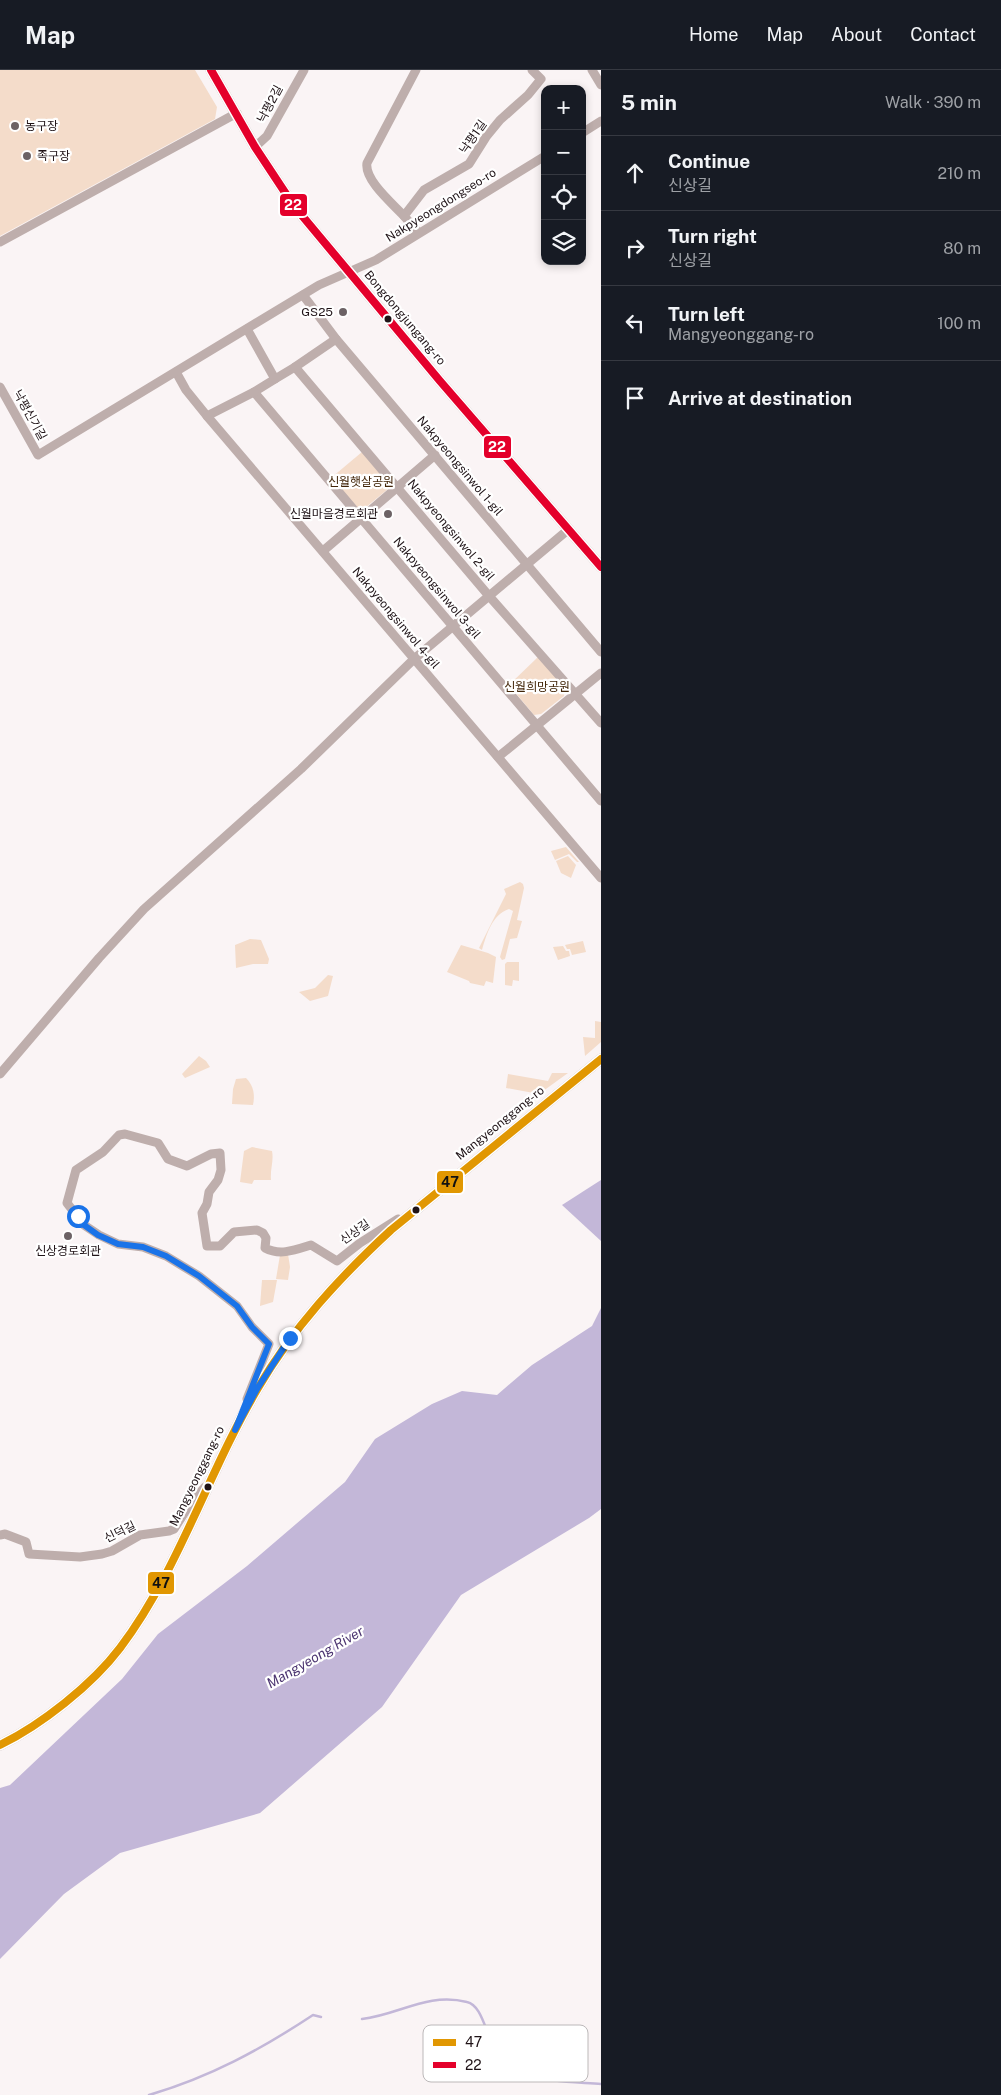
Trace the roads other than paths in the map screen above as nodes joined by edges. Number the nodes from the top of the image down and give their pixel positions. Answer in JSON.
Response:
{"nodes":[{"id":1,"x":212,"y":70,"type":"edge"},
{"id":2,"x":304,"y":70,"type":"edge"},
{"id":3,"x":416,"y":70,"type":"edge"},
{"id":4,"x":532,"y":70,"type":"edge"},
{"id":5,"x":592,"y":70,"type":"edge"},
{"id":6,"x":601,"y":85,"type":"edge"},
{"id":7,"x":237,"y":113,"type":"junction"},
{"id":8,"x":601,"y":121,"type":"edge"},
{"id":9,"x":586,"y":130,"type":"edge"},
{"id":10,"x":255,"y":146,"type":"junction"},
{"id":11,"x":541,"y":158,"type":"edge"},
{"id":12,"x":404,"y":216,"type":"junction"},
{"id":13,"x":418,"y":232,"type":"junction"},
{"id":14,"x":0,"y":242,"type":"edge"},
{"id":15,"x":349,"y":273,"type":"junction"},
{"id":16,"x":303,"y":295,"type":"junction"},
{"id":17,"x":247,"y":329,"type":"junction"},
{"id":18,"x":336,"y":339,"type":"junction"},
{"id":19,"x":295,"y":367,"type":"junction"},
{"id":20,"x":176,"y":372,"type":"junction"},
{"id":21,"x":275,"y":379,"type":"junction"},
{"id":22,"x":0,"y":387,"type":"edge"},
{"id":23,"x":254,"y":392,"type":"junction"},
{"id":24,"x":207,"y":416,"type":"junction"},
{"id":25,"x":435,"y":454,"type":"junction"},
{"id":26,"x":38,"y":455,"type":"joint"},
{"id":27,"x":398,"y":486,"type":"junction"},
{"id":28,"x":361,"y":518,"type":"junction"},
{"id":29,"x":569,"y":528,"type":"junction"},
{"id":30,"x":323,"y":551,"type":"junction"},
{"id":31,"x":526,"y":564,"type":"junction"},
{"id":32,"x":601,"y":567,"type":"edge"},
{"id":33,"x":489,"y":596,"type":"junction"},
{"id":34,"x":453,"y":626,"type":"junction"},
{"id":35,"x":601,"y":652,"type":"edge"},
{"id":36,"x":414,"y":659,"type":"junction"},
{"id":37,"x":601,"y":673,"type":"edge"},
{"id":38,"x":575,"y":694,"type":"junction"},
{"id":39,"x":601,"y":723,"type":"edge"},
{"id":40,"x":537,"y":725,"type":"junction"},
{"id":41,"x":498,"y":757,"type":"junction"},
{"id":42,"x":601,"y":801,"type":"edge"},
{"id":43,"x":599,"y":872,"type":"edge"},
{"id":44,"x":601,"y":1058,"type":"edge"},
{"id":45,"x":0,"y":1074,"type":"edge"},
{"id":46,"x":414,"y":1211,"type":"junction"},
{"id":47,"x":235,"y":1430,"type":"junction"},
{"id":48,"x":208,"y":1483,"type":"junction"},
{"id":49,"x":0,"y":1534,"type":"edge"},
{"id":50,"x":0,"y":1745,"type":"edge"}],
"edges":[{"from":1,"to":7,"type":"street","name":"Bongdongjungang-ro"},
{"from":2,"to":10,"type":"street","name":"낙평2길"},
{"from":3,"to":12,"type":"street"},
{"from":4,"to":12,"type":"street","name":"낙평1길"},
{"from":5,"to":6,"type":"street"},
{"from":7,"to":10,"type":"street","name":"Bongdongjungang-ro"},
{"from":7,"to":14,"type":"street"},
{"from":8,"to":9,"type":"street"},
{"from":10,"to":15,"type":"street","name":"Bongdongjungang-ro"},
{"from":11,"to":13,"type":"street","name":"Nakpyeongdongseo-ro"},
{"from":12,"to":13,"type":"street"},
{"from":13,"to":15,"type":"street","name":"Nakpyeongdongseo-ro"},
{"from":15,"to":16,"type":"street","name":"Nakpyeongdongseo-ro"},
{"from":15,"to":29,"type":"street","name":"Bongdongjungang-ro"},
{"from":16,"to":17,"type":"street","name":"Nakpyeongdongseo-ro"},
{"from":16,"to":18,"type":"street","name":"Nakpyeongsinwol 1-gil"},
{"from":17,"to":20,"type":"street","name":"Nakpyeongdongseo-ro"},
{"from":17,"to":21,"type":"street"},
{"from":18,"to":19,"type":"street"},
{"from":18,"to":25,"type":"street","name":"Nakpyeongsinwol 1-gil"},
{"from":19,"to":21,"type":"street"},
{"from":19,"to":27,"type":"street","name":"Nakpyeongsinwol 2-gil"},
{"from":20,"to":24,"type":"street","name":"Nakpyeongsinwol 4-gil"},
{"from":20,"to":26,"type":"street","name":"Nakpyeongdongseo-ro"},
{"from":21,"to":23,"type":"street"},
{"from":22,"to":26,"type":"street","name":"낙평신기길"},
{"from":23,"to":24,"type":"street"},
{"from":23,"to":28,"type":"street","name":"Nakpyeongsinwol 3-gil"},
{"from":24,"to":30,"type":"street","name":"Nakpyeongsinwol 4-gil"},
{"from":25,"to":27,"type":"street"},
{"from":25,"to":31,"type":"street","name":"Nakpyeongsinwol 1-gil"},
{"from":27,"to":28,"type":"street"},
{"from":27,"to":33,"type":"street","name":"Nakpyeongsinwol 2-gil"},
{"from":28,"to":30,"type":"street"},
{"from":28,"to":34,"type":"street","name":"Nakpyeongsinwol 3-gil"},
{"from":29,"to":31,"type":"street"},
{"from":29,"to":32,"type":"street","name":"Bongdongjungang-ro"},
{"from":30,"to":36,"type":"street","name":"Nakpyeongsinwol 4-gil"},
{"from":31,"to":33,"type":"street"},
{"from":31,"to":35,"type":"street","name":"Nakpyeongsinwol 1-gil"},
{"from":33,"to":34,"type":"street"},
{"from":33,"to":38,"type":"street","name":"Nakpyeongsinwol 2-gil"},
{"from":34,"to":36,"type":"street"},
{"from":34,"to":40,"type":"street","name":"Nakpyeongsinwol 3-gil"},
{"from":36,"to":41,"type":"street","name":"Nakpyeongsinwol 4-gil"},
{"from":36,"to":45,"type":"street"},
{"from":37,"to":38,"type":"street"},
{"from":38,"to":39,"type":"street","name":"Nakpyeongsinwol 2-gil"},
{"from":38,"to":40,"type":"street"},
{"from":40,"to":41,"type":"street"},
{"from":40,"to":42,"type":"street","name":"Nakpyeongsinwol 3-gil"},
{"from":41,"to":43,"type":"street","name":"Nakpyeongsinwol 4-gil"},
{"from":44,"to":46,"type":"street","name":"Mangyeonggang-ro"},
{"from":46,"to":47,"type":"street","name":"Mangyeonggang-ro"},
{"from":46,"to":47,"type":"street","name":"신상길"},
{"from":47,"to":48,"type":"street","name":"Mangyeonggang-ro"},
{"from":48,"to":49,"type":"street","name":"신덕길"},
{"from":48,"to":50,"type":"street","name":"Mangyeonggang-ro"}]}
